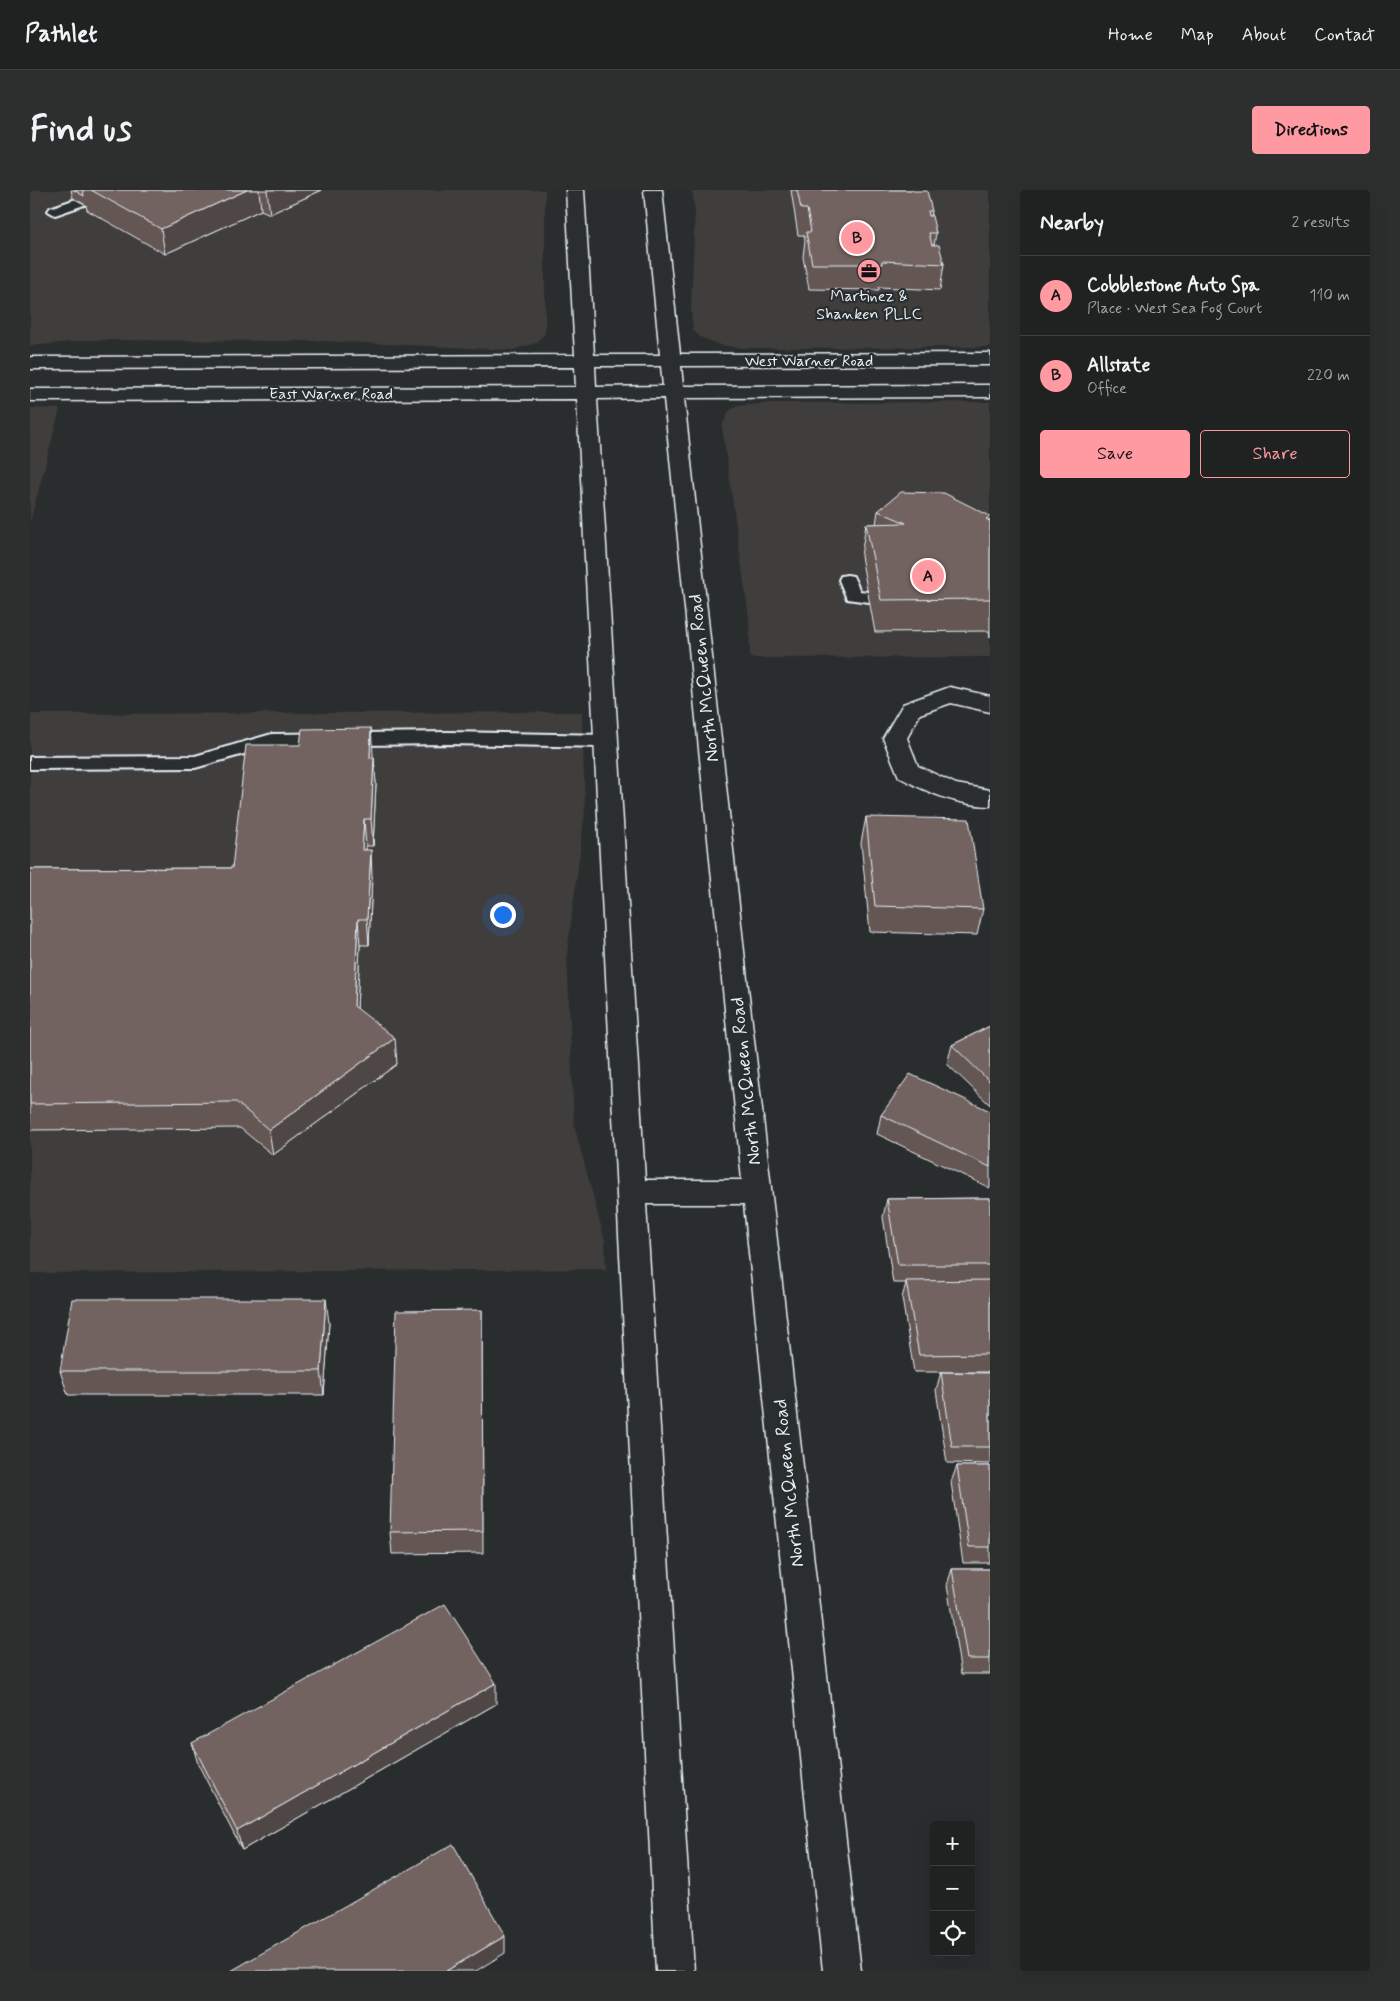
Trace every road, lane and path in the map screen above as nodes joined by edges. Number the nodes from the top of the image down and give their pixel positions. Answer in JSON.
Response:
{"nodes":[{"id":1,"x":575,"y":190,"type":"edge"},
{"id":2,"x":653,"y":190,"type":"edge"},
{"id":3,"x":82,"y":201,"type":"edge"},
{"id":4,"x":54,"y":211,"type":"dead end"},
{"id":5,"x":990,"y":359,"type":"edge"},
{"id":6,"x":585,"y":361,"type":"junction"},
{"id":7,"x":629,"y":361,"type":"joint"},
{"id":8,"x":670,"y":362,"type":"junction"},
{"id":9,"x":30,"y":363,"type":"edge"},
{"id":10,"x":990,"y":391,"type":"edge"},
{"id":11,"x":586,"y":393,"type":"junction"},
{"id":12,"x":631,"y":393,"type":"joint"},
{"id":13,"x":673,"y":393,"type":"junction"},
{"id":14,"x":30,"y":395,"type":"edge"},
{"id":15,"x":847,"y":580,"type":"dead end"},
{"id":16,"x":869,"y":597,"type":"dead end"},
{"id":17,"x":990,"y":704,"type":"edge"},
{"id":18,"x":606,"y":741,"type":"junction"},
{"id":19,"x":30,"y":763,"type":"edge"},
{"id":20,"x":990,"y":798,"type":"edge"},
{"id":21,"x":631,"y":1192,"type":"junction"},
{"id":22,"x":758,"y":1192,"type":"junction"},
{"id":23,"x":675,"y":1971,"type":"edge"},
{"id":24,"x":842,"y":1971,"type":"edge"}],
"edges":[{"from":1,"to":6,"type":"main road"},
{"from":2,"to":8,"type":"main road","name":"North McQueen Road"},
{"from":3,"to":4,"type":"lane"},
{"from":5,"to":8,"type":"main road","name":"West Warner Road"},
{"from":6,"to":7,"type":"main road","name":"East Warner Road"},
{"from":6,"to":9,"type":"main road","name":"East Warner Road"},
{"from":6,"to":11,"type":"main road"},
{"from":7,"to":8,"type":"main road","name":"West Warner Road"},
{"from":8,"to":13,"type":"main road","name":"North McQueen Road"},
{"from":10,"to":13,"type":"main road","name":"West Warner Road"},
{"from":11,"to":12,"type":"main road","name":"East Warner Road"},
{"from":11,"to":14,"type":"main road","name":"East Warner Road"},
{"from":11,"to":18,"type":"main road"},
{"from":12,"to":13,"type":"main road","name":"West Warner Road"},
{"from":13,"to":22,"type":"main road","name":"North McQueen Road"},
{"from":15,"to":16,"type":"lane"},
{"from":17,"to":20,"type":"main road"},
{"from":18,"to":19,"type":"lane"},
{"from":18,"to":21,"type":"main road"},
{"from":21,"to":22,"type":"main road"},
{"from":21,"to":23,"type":"main road"},
{"from":22,"to":24,"type":"main road","name":"North McQueen Road"}]}
